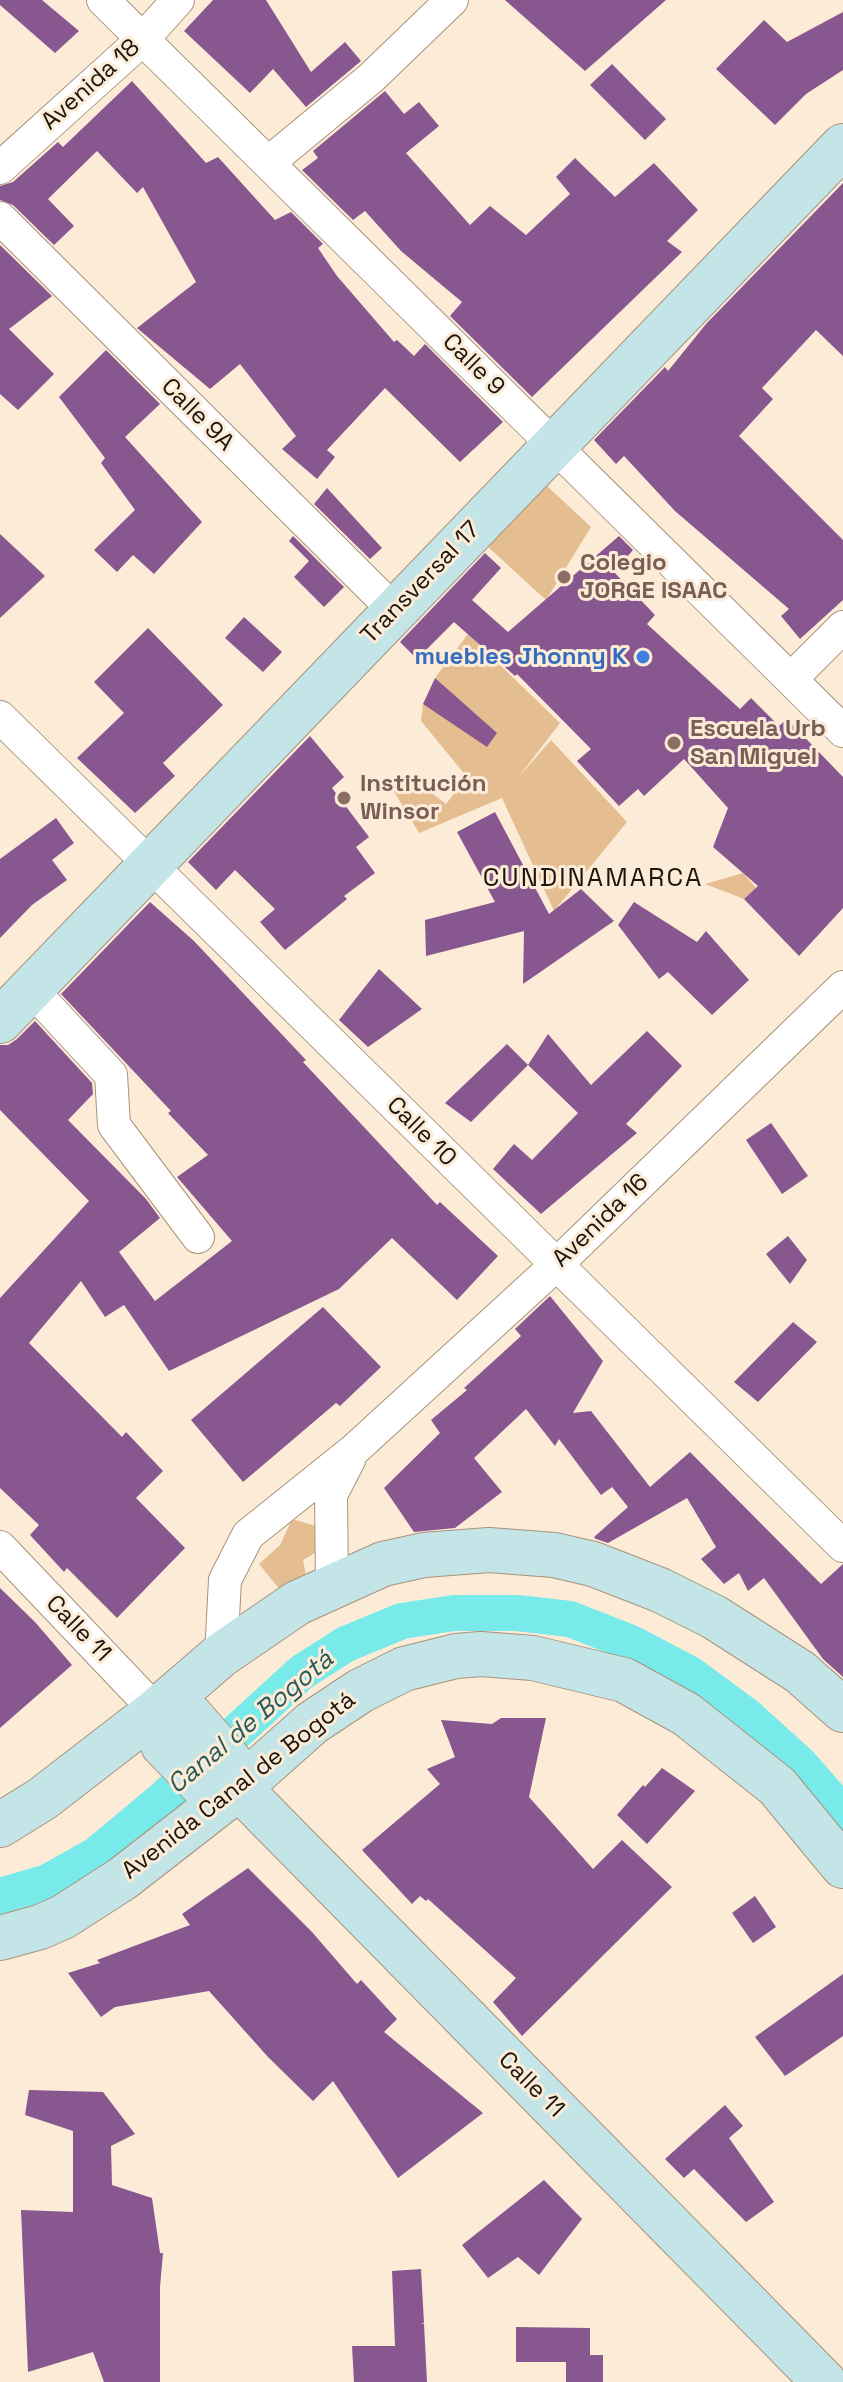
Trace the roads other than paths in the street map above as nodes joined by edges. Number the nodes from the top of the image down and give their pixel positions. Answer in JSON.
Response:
{"nodes":[{"id":1,"x":103,"y":0,"type":"edge"},
{"id":2,"x":178,"y":0,"type":"edge"},
{"id":3,"x":452,"y":0,"type":"edge"},
{"id":4,"x":143,"y":39,"type":"junction"},
{"id":5,"x":843,"y":146,"type":"edge"},
{"id":6,"x":268,"y":163,"type":"junction"},
{"id":7,"x":0,"y":168,"type":"edge"},
{"id":8,"x":0,"y":218,"type":"edge"},
{"id":9,"x":555,"y":445,"type":"junction"},
{"id":10,"x":395,"y":611,"type":"junction"},
{"id":11,"x":843,"y":627,"type":"edge"},
{"id":12,"x":791,"y":679,"type":"junction"},
{"id":13,"x":0,"y":717,"type":"edge"},
{"id":14,"x":843,"y":731,"type":"edge"},
{"id":15,"x":151,"y":864,"type":"junction"},
{"id":16,"x":843,"y":987,"type":"edge"},
{"id":17,"x":31,"y":989,"type":"junction"},
{"id":18,"x":0,"y":1021,"type":"edge"},
{"id":19,"x":198,"y":1237,"type":"dead end"},
{"id":20,"x":556,"y":1265,"type":"junction"},
{"id":21,"x":354,"y":1450,"type":"junction"},
{"id":22,"x":843,"y":1546,"type":"edge"},
{"id":23,"x":0,"y":1547,"type":"edge"},
{"id":24,"x":332,"y":1585,"type":"junction"},
{"id":25,"x":221,"y":1655,"type":"junction"},
{"id":26,"x":843,"y":1710,"type":"edge"},
{"id":27,"x":170,"y":1724,"type":"junction"},
{"id":28,"x":225,"y":1779,"type":"junction"},
{"id":29,"x":0,"y":1825,"type":"edge"},
{"id":30,"x":843,"y":1866,"type":"edge"},
{"id":31,"x":0,"y":1938,"type":"edge"},
{"id":32,"x":824,"y":2382,"type":"edge"}],
"edges":[{"from":1,"to":4,"type":"street","name":"Calle 9"},
{"from":2,"to":4,"type":"street","name":"Avenida 18"},
{"from":3,"to":6,"type":"street"},
{"from":4,"to":6,"type":"street","name":"Calle 9"},
{"from":4,"to":7,"type":"street","name":"Avenida 18"},
{"from":5,"to":9,"type":"main road","name":"Transversal 17"},
{"from":6,"to":9,"type":"street","name":"Calle 9"},
{"from":8,"to":10,"type":"street","name":"Calle 9A"},
{"from":9,"to":10,"type":"main road","name":"Transversal 17"},
{"from":9,"to":12,"type":"street","name":"Calle 9"},
{"from":10,"to":15,"type":"main road","name":"Transversal 17"},
{"from":11,"to":12,"type":"street"},
{"from":12,"to":14,"type":"street","name":"Calle 9"},
{"from":13,"to":15,"type":"street","name":"Calle 10"},
{"from":15,"to":17,"type":"main road","name":"Transversal 17"},
{"from":15,"to":20,"type":"street","name":"Calle 10"},
{"from":16,"to":20,"type":"street","name":"Avenida 16"},
{"from":17,"to":18,"type":"main road","name":"Transversal 17"},
{"from":17,"to":19,"type":"street"},
{"from":20,"to":21,"type":"street","name":"Avenida 16"},
{"from":20,"to":22,"type":"street","name":"Calle 10"},
{"from":21,"to":24,"type":"street","name":"Avenida 16"},
{"from":21,"to":25,"type":"street","name":"Avenida 16"},
{"from":23,"to":27,"type":"street","name":"Calle 11"},
{"from":24,"to":25,"type":"main road"},
{"from":24,"to":26,"type":"main road"},
{"from":25,"to":27,"type":"main road"},
{"from":27,"to":28,"type":"main road","name":"Calle 11"},
{"from":27,"to":29,"type":"main road"},
{"from":28,"to":30,"type":"main road","name":"Avenida Canal de Bogotá"},
{"from":28,"to":31,"type":"main road","name":"Avenida Canal de Bogotá"},
{"from":28,"to":32,"type":"main road","name":"Calle 11"}]}
